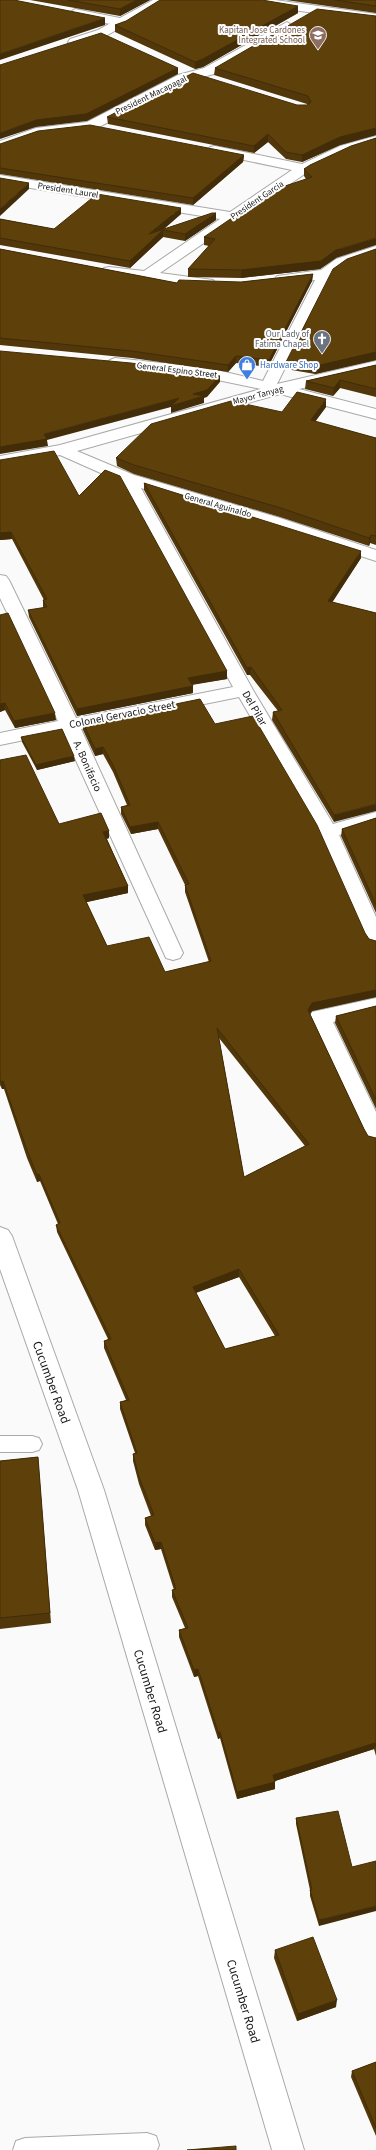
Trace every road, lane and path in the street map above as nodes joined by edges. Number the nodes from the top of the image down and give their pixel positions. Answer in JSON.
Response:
{"nodes":[{"id":1,"x":162,"y":0,"type":"edge"},
{"id":2,"x":253,"y":0,"type":"edge"},
{"id":3,"x":314,"y":10,"type":"junction"},
{"id":4,"x":62,"y":11,"type":"edge"},
{"id":5,"x":376,"y":18,"type":"edge"},
{"id":6,"x":125,"y":23,"type":"junction"},
{"id":7,"x":102,"y":33,"type":"junction"},
{"id":8,"x":116,"y":40,"type":"edge"},
{"id":9,"x":66,"y":45,"type":"edge"},
{"id":10,"x":173,"y":67,"type":"edge"},
{"id":11,"x":193,"y":75,"type":"junction"},
{"id":12,"x":215,"y":82,"type":"edge"},
{"id":13,"x":90,"y":126,"type":"junction"},
{"id":14,"x":113,"y":130,"type":"edge"},
{"id":15,"x":376,"y":140,"type":"edge"},
{"id":16,"x":0,"y":146,"type":"edge"},
{"id":17,"x":204,"y":148,"type":"edge"},
{"id":18,"x":304,"y":168,"type":"junction"},
{"id":19,"x":0,"y":179,"type":"edge"},
{"id":20,"x":232,"y":217,"type":"junction"},
{"id":21,"x":376,"y":250,"type":"edge"},
{"id":22,"x":98,"y":269,"type":"edge"},
{"id":23,"x":325,"y":274,"type":"junction"},
{"id":24,"x":146,"y":276,"type":"junction"},
{"id":25,"x":272,"y":280,"type":"edge"},
{"id":26,"x":219,"y":284,"type":"edge"},
{"id":27,"x":101,"y":361,"type":"edge"},
{"id":28,"x":376,"y":366,"type":"edge"},
{"id":29,"x":274,"y":387,"type":"junction"},
{"id":30,"x":376,"y":414,"type":"edge"},
{"id":31,"x":62,"y":450,"type":"junction"},
{"id":32,"x":0,"y":461,"type":"edge"},
{"id":33,"x":128,"y":480,"type":"junction"},
{"id":34,"x":376,"y":556,"type":"edge"},
{"id":35,"x":0,"y":580,"type":"edge"},
{"id":36,"x":244,"y":690,"type":"junction"},
{"id":37,"x":69,"y":724,"type":"junction"},
{"id":38,"x":0,"y":738,"type":"edge"},
{"id":39,"x":376,"y":818,"type":"edge"},
{"id":40,"x":328,"y":832,"type":"junction"},
{"id":41,"x":376,"y":940,"type":"edge"},
{"id":42,"x":173,"y":953,"type":"dead end"},
{"id":43,"x":376,"y":1005,"type":"edge"},
{"id":44,"x":376,"y":1136,"type":"edge"},
{"id":45,"x":0,"y":1236,"type":"edge"},
{"id":46,"x":0,"y":1444,"type":"edge"},
{"id":47,"x":32,"y":1444,"type":"dead end"},
{"id":48,"x":147,"y":2145,"type":"dead end"},
{"id":49,"x":26,"y":2150,"type":"edge"},
{"id":50,"x":288,"y":2150,"type":"edge"}],
"edges":[{"from":1,"to":6,"type":"street"},
{"from":2,"to":3,"type":"street"},
{"from":3,"to":5,"type":"street"},
{"from":3,"to":11,"type":"street","name":"President Macapagal"},
{"from":4,"to":6,"type":"street"},
{"from":6,"to":7,"type":"street"},
{"from":7,"to":8,"type":"street"},
{"from":7,"to":9,"type":"street"},
{"from":10,"to":11,"type":"street"},
{"from":11,"to":12,"type":"street"},
{"from":11,"to":13,"type":"street","name":"President Macapagal"},
{"from":13,"to":14,"type":"street"},
{"from":13,"to":16,"type":"street","name":"President Macapagal"},
{"from":15,"to":18,"type":"street","name":"President Garcia"},
{"from":17,"to":18,"type":"street"},
{"from":18,"to":20,"type":"street","name":"President Garcia"},
{"from":19,"to":20,"type":"street","name":"President Laurel"},
{"from":20,"to":24,"type":"street","name":"President Garcia"},
{"from":21,"to":23,"type":"street"},
{"from":22,"to":24,"type":"street"},
{"from":23,"to":25,"type":"street"},
{"from":23,"to":29,"type":"street"},
{"from":24,"to":26,"type":"street"},
{"from":27,"to":29,"type":"street","name":"General Espino Street"},
{"from":28,"to":29,"type":"street","name":"Mayor Tanyag"},
{"from":29,"to":30,"type":"street","name":"General Espino Street"},
{"from":29,"to":31,"type":"street","name":"Mayor Tanyag"},
{"from":31,"to":32,"type":"street","name":"Mayor Tanyag"},
{"from":31,"to":33,"type":"street","name":"General Aguinaldo"},
{"from":33,"to":34,"type":"street","name":"General Aguinaldo"},
{"from":33,"to":36,"type":"street","name":"Del Pilar"},
{"from":35,"to":37,"type":"street","name":"A. Bonifacio"},
{"from":36,"to":37,"type":"street","name":"Colonel Gervacio Street"},
{"from":36,"to":40,"type":"street","name":"Del Pilar"},
{"from":37,"to":38,"type":"street","name":"Colonel Gervacio Street"},
{"from":37,"to":42,"type":"street","name":"A. Bonifacio"},
{"from":39,"to":40,"type":"street"},
{"from":40,"to":41,"type":"street","name":"Del Pilar"},
{"from":43,"to":44,"type":"street"},
{"from":45,"to":50,"type":"street","name":"Cucumber Road"},
{"from":46,"to":47,"type":"lane"},
{"from":48,"to":49,"type":"lane"}]}
